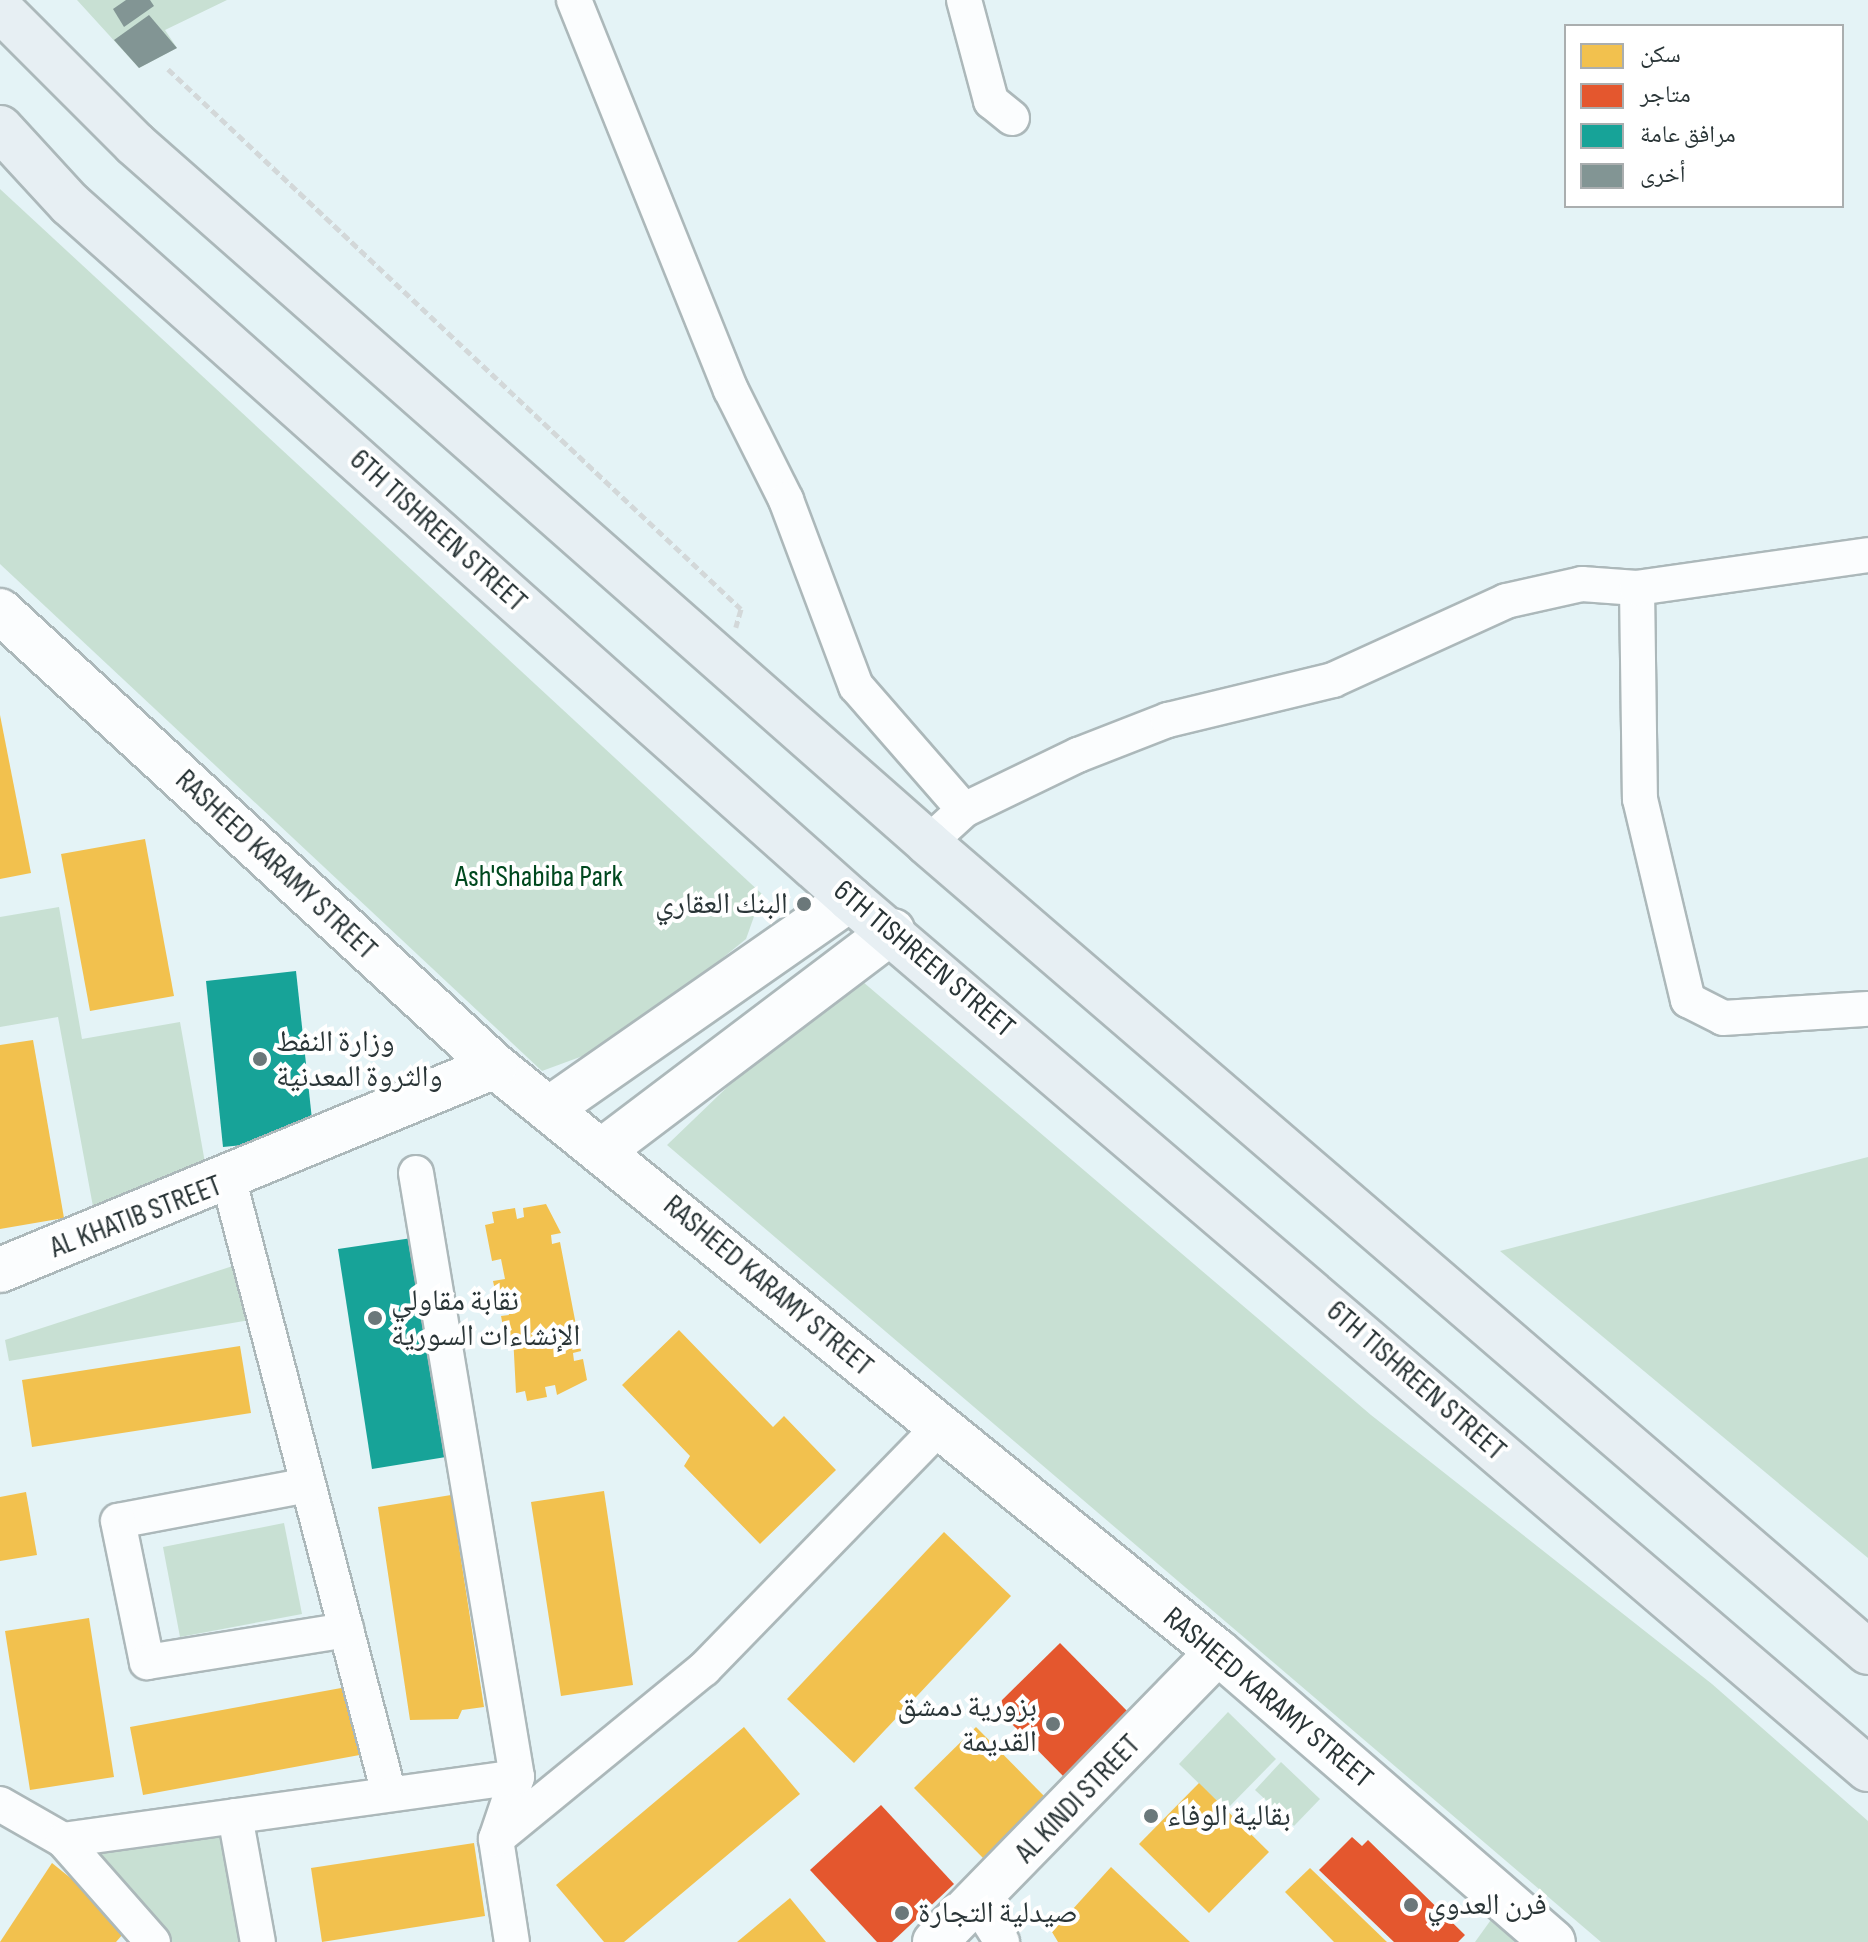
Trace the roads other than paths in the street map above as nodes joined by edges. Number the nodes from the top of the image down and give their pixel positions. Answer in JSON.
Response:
{"nodes":[{"id":1,"x":574,"y":0,"type":"edge"},
{"id":2,"x":964,"y":0,"type":"edge"},
{"id":3,"x":0,"y":9,"type":"edge"},
{"id":4,"x":1012,"y":118,"type":"dead end"},
{"id":5,"x":0,"y":128,"type":"edge"},
{"id":6,"x":1868,"y":555,"type":"edge"},
{"id":7,"x":1637,"y":588,"type":"junction"},
{"id":8,"x":0,"y":611,"type":"edge"},
{"id":9,"x":964,"y":810,"type":"junction"},
{"id":10,"x":928,"y":843,"type":"junction"},
{"id":11,"x":850,"y":899,"type":"junction"},
{"id":12,"x":893,"y":931,"type":"junction"},
{"id":13,"x":1868,"y":1009,"type":"edge"},
{"id":14,"x":503,"y":1072,"type":"junction"},
{"id":15,"x":552,"y":1107,"type":"junction"},
{"id":16,"x":603,"y":1150,"type":"junction"},
{"id":17,"x":416,"y":1173,"type":"dead end"},
{"id":18,"x":229,"y":1181,"type":"junction"},
{"id":19,"x":0,"y":1270,"type":"edge"},
{"id":20,"x":937,"y":1429,"type":"junction"},
{"id":21,"x":308,"y":1485,"type":"junction"},
{"id":22,"x":346,"y":1630,"type":"junction"},
{"id":23,"x":1218,"y":1652,"type":"junction"},
{"id":24,"x":1868,"y":1652,"type":"edge"},
{"id":25,"x":1868,"y":1769,"type":"edge"},
{"id":26,"x":517,"y":1777,"type":"junction"},
{"id":27,"x":388,"y":1790,"type":"junction"},
{"id":28,"x":0,"y":1804,"type":"edge"},
{"id":29,"x":235,"y":1816,"type":"junction"},
{"id":30,"x":496,"y":1839,"type":"junction"},
{"id":31,"x":63,"y":1840,"type":"junction"},
{"id":32,"x":978,"y":1904,"type":"junction"},
{"id":33,"x":504,"y":1941,"type":"edge"},
{"id":34,"x":153,"y":1942,"type":"edge"},
{"id":35,"x":258,"y":1942,"type":"edge"},
{"id":36,"x":935,"y":1942,"type":"edge"},
{"id":37,"x":1002,"y":1942,"type":"edge"},
{"id":38,"x":1553,"y":1942,"type":"edge"}],
"edges":[{"from":1,"to":9,"type":"street"},
{"from":2,"to":4,"type":"street"},
{"from":3,"to":10,"type":"highway"},
{"from":5,"to":11,"type":"highway","name":"6TH TISHREEN STREET"},
{"from":6,"to":7,"type":"street"},
{"from":7,"to":9,"type":"street"},
{"from":7,"to":13,"type":"street"},
{"from":8,"to":14,"type":"main road","name":"RASHEED KARAMY STREET"},
{"from":9,"to":10,"type":"street"},
{"from":10,"to":24,"type":"highway"},
{"from":11,"to":12,"type":"highway","name":"6TH TISHREEN STREET"},
{"from":11,"to":15,"type":"main road"},
{"from":12,"to":16,"type":"main road"},
{"from":12,"to":25,"type":"highway","name":"6TH TISHREEN STREET"},
{"from":14,"to":15,"type":"main road","name":"RASHEED KARAMY STREET"},
{"from":14,"to":18,"type":"main road","name":"AL KHATIB STREET"},
{"from":15,"to":16,"type":"main road","name":"RASHEED KARAMY STREET"},
{"from":16,"to":20,"type":"main road","name":"RASHEED KARAMY STREET"},
{"from":17,"to":26,"type":"street"},
{"from":18,"to":19,"type":"main road","name":"AL KHATIB STREET"},
{"from":18,"to":21,"type":"street"},
{"from":20,"to":23,"type":"main road","name":"RASHEED KARAMY STREET"},
{"from":20,"to":30,"type":"street"},
{"from":21,"to":22,"type":"street"},
{"from":21,"to":22,"type":"street"},
{"from":22,"to":27,"type":"street"},
{"from":23,"to":32,"type":"main road","name":"AL KINDI STREET"},
{"from":23,"to":38,"type":"main road","name":"RASHEED KARAMY STREET"},
{"from":26,"to":27,"type":"street"},
{"from":26,"to":30,"type":"street"},
{"from":27,"to":29,"type":"street"},
{"from":28,"to":31,"type":"street"},
{"from":29,"to":31,"type":"street"},
{"from":29,"to":35,"type":"street"},
{"from":30,"to":33,"type":"street"},
{"from":31,"to":34,"type":"street"},
{"from":32,"to":36,"type":"main road","name":"AL KINDI STREET"},
{"from":32,"to":37,"type":"street"}]}
